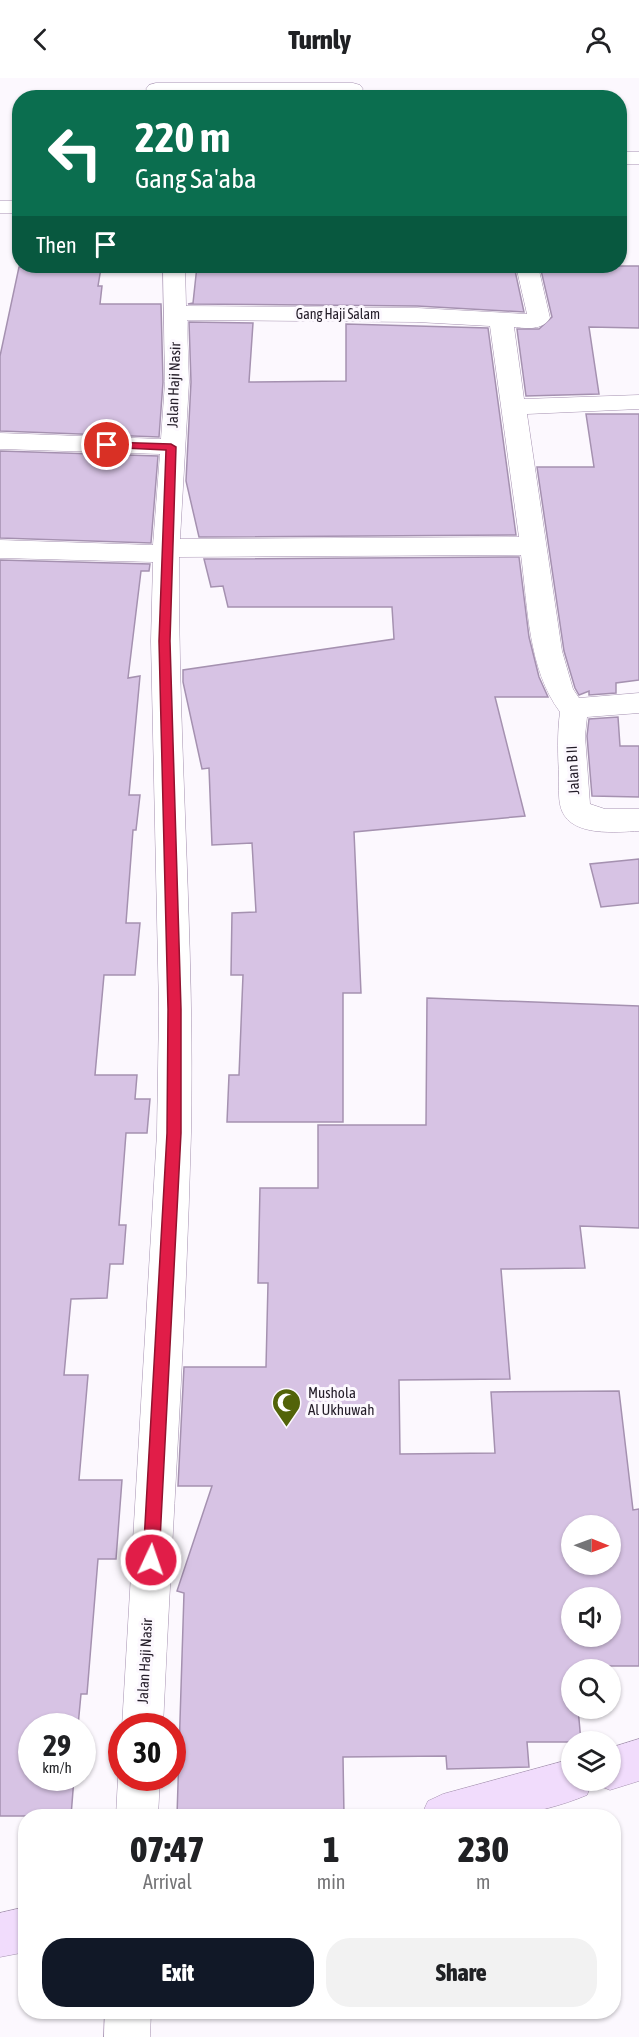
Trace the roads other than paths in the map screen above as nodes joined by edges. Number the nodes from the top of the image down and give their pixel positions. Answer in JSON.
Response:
{"nodes":[{"id":1,"x":153,"y":86,"type":"edge"},
{"id":2,"x":353,"y":89,"type":"dead end"},
{"id":3,"x":174,"y":273,"type":"edge"},
{"id":4,"x":529,"y":273,"type":"edge"},
{"id":5,"x":174,"y":313,"type":"junction"},
{"id":6,"x":501,"y":319,"type":"junction"},
{"id":7,"x":639,"y":402,"type":"edge"},
{"id":8,"x":513,"y":407,"type":"junction"},
{"id":9,"x":0,"y":441,"type":"edge"},
{"id":10,"x":171,"y":447,"type":"junction"},
{"id":11,"x":532,"y":546,"type":"junction"},
{"id":12,"x":0,"y":549,"type":"edge"},
{"id":13,"x":166,"y":551,"type":"junction"},
{"id":14,"x":639,"y":703,"type":"edge"},
{"id":15,"x":573,"y":724,"type":"junction"},
{"id":16,"x":639,"y":820,"type":"edge"},
{"id":17,"x":143,"y":1713,"type":"edge"},
{"id":18,"x":639,"y":1760,"type":"edge"},
{"id":19,"x":621,"y":1766,"type":"edge"},
{"id":20,"x":561,"y":1783,"type":"edge"},
{"id":21,"x":138,"y":1791,"type":"edge"},
{"id":22,"x":137,"y":1809,"type":"edge"},
{"id":23,"x":468,"y":1809,"type":"edge"},
{"id":24,"x":18,"y":1931,"type":"edge"},
{"id":25,"x":0,"y":1935,"type":"edge"},
{"id":26,"x":128,"y":2019,"type":"edge"},
{"id":27,"x":127,"y":2037,"type":"edge"}],
"edges":[{"from":1,"to":2,"type":"street"},
{"from":3,"to":5,"type":"street","name":"Jalan Haji Nasir"},
{"from":4,"to":6,"type":"street","name":"Gang Haji Salam"},
{"from":5,"to":6,"type":"street","name":"Gang Haji Salam"},
{"from":5,"to":10,"type":"street","name":"Jalan Haji Nasir"},
{"from":6,"to":8,"type":"street"},
{"from":7,"to":8,"type":"street"},
{"from":8,"to":11,"type":"street"},
{"from":9,"to":10,"type":"street"},
{"from":10,"to":13,"type":"street","name":"Jalan Haji Nasir"},
{"from":11,"to":13,"type":"street"},
{"from":11,"to":15,"type":"street"},
{"from":12,"to":13,"type":"street"},
{"from":13,"to":17,"type":"street","name":"Jalan Haji Nasir"},
{"from":14,"to":15,"type":"street"},
{"from":15,"to":16,"type":"street","name":"Jalan B II"},
{"from":18,"to":19,"type":"main road"},
{"from":20,"to":23,"type":"main road"},
{"from":21,"to":22,"type":"street"},
{"from":24,"to":25,"type":"main road"},
{"from":26,"to":27,"type":"street"}]}
